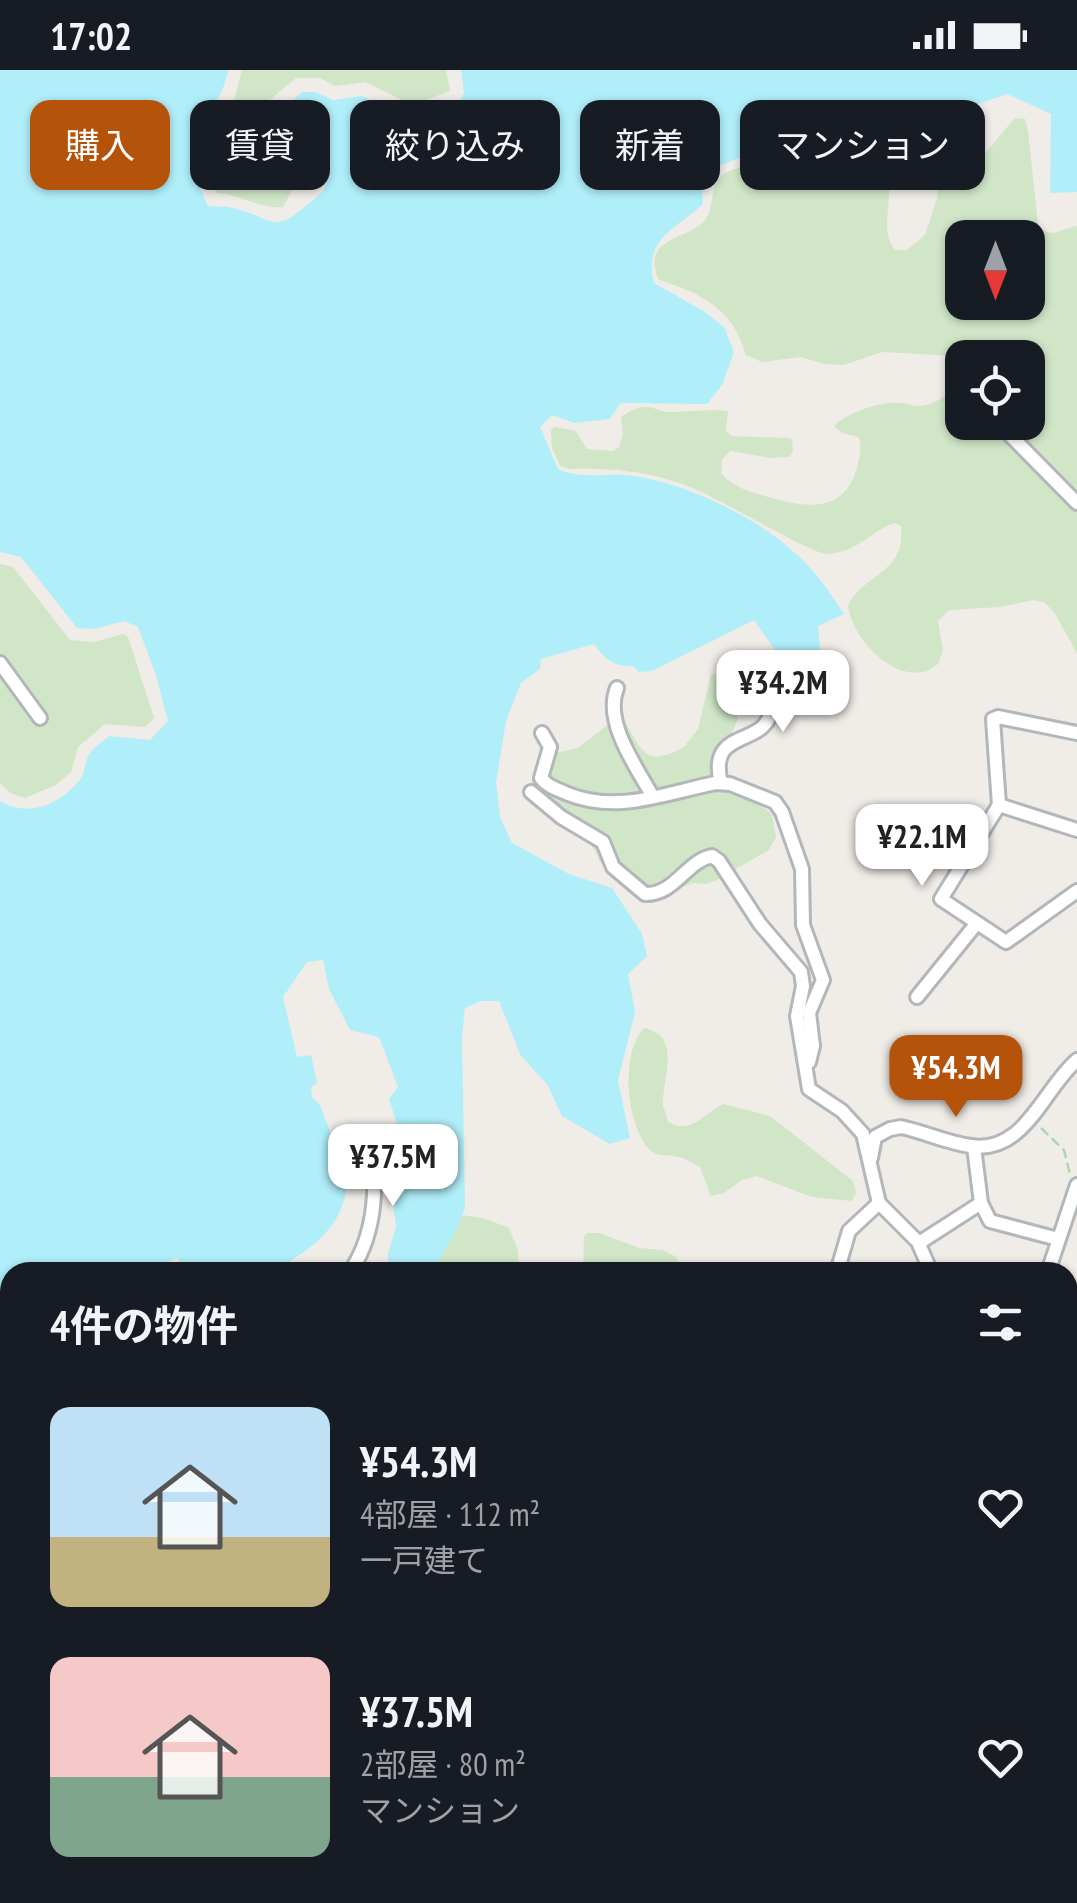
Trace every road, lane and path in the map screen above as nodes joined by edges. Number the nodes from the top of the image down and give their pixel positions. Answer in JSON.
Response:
{"nodes":[{"id":1,"x":1014,"y":440,"type":"edge"},
{"id":2,"x":1077,"y":503,"type":"edge"},
{"id":3,"x":0,"y":663,"type":"edge"},
{"id":4,"x":763,"y":677,"type":"dead end"},
{"id":5,"x":617,"y":688,"type":"dead end"},
{"id":6,"x":40,"y":718,"type":"dead end"},
{"id":7,"x":542,"y":732,"type":"dead end"},
{"id":8,"x":1077,"y":734,"type":"edge"},
{"id":9,"x":721,"y":783,"type":"junction"},
{"id":10,"x":531,"y":792,"type":"dead end"},
{"id":11,"x":653,"y":797,"type":"junction"},
{"id":12,"x":999,"y":805,"type":"junction"},
{"id":13,"x":1077,"y":830,"type":"edge"},
{"id":14,"x":1077,"y":891,"type":"edge"},
{"id":15,"x":977,"y":923,"type":"junction"},
{"id":16,"x":916,"y":996,"type":"dead end"},
{"id":17,"x":1077,"y":1060,"type":"edge"},
{"id":18,"x":806,"y":1068,"type":"junction"},
{"id":19,"x":1030,"y":1118,"type":"junction"},
{"id":20,"x":367,"y":1136,"type":"dead end"},
{"id":21,"x":974,"y":1147,"type":"junction"},
{"id":22,"x":870,"y":1165,"type":"junction"},
{"id":23,"x":1074,"y":1181,"type":"edge"},
{"id":24,"x":879,"y":1202,"type":"junction"},
{"id":25,"x":981,"y":1202,"type":"junction"},
{"id":26,"x":1058,"y":1239,"type":"junction"},
{"id":27,"x":919,"y":1243,"type":"junction"},
{"id":28,"x":355,"y":1262,"type":"edge"},
{"id":29,"x":840,"y":1262,"type":"edge"},
{"id":30,"x":927,"y":1262,"type":"edge"},
{"id":31,"x":1051,"y":1262,"type":"edge"}],
"edges":[{"from":1,"to":2,"type":"street"},
{"from":3,"to":6,"type":"street"},
{"from":4,"to":9,"type":"street"},
{"from":5,"to":11,"type":"street"},
{"from":7,"to":11,"type":"street"},
{"from":8,"to":12,"type":"street"},
{"from":9,"to":11,"type":"street"},
{"from":9,"to":18,"type":"street"},
{"from":10,"to":18,"type":"street"},
{"from":12,"to":13,"type":"street"},
{"from":12,"to":15,"type":"street"},
{"from":14,"to":15,"type":"street"},
{"from":15,"to":16,"type":"street"},
{"from":17,"to":19,"type":"street"},
{"from":18,"to":22,"type":"street"},
{"from":19,"to":21,"type":"street"},
{"from":19,"to":23,"type":"path"},
{"from":20,"to":28,"type":"street"},
{"from":21,"to":22,"type":"street"},
{"from":21,"to":25,"type":"street"},
{"from":22,"to":24,"type":"street"},
{"from":23,"to":26,"type":"street"},
{"from":24,"to":27,"type":"street"},
{"from":24,"to":29,"type":"street"},
{"from":25,"to":26,"type":"street"},
{"from":25,"to":27,"type":"street"},
{"from":26,"to":31,"type":"street"},
{"from":27,"to":30,"type":"street"}]}
